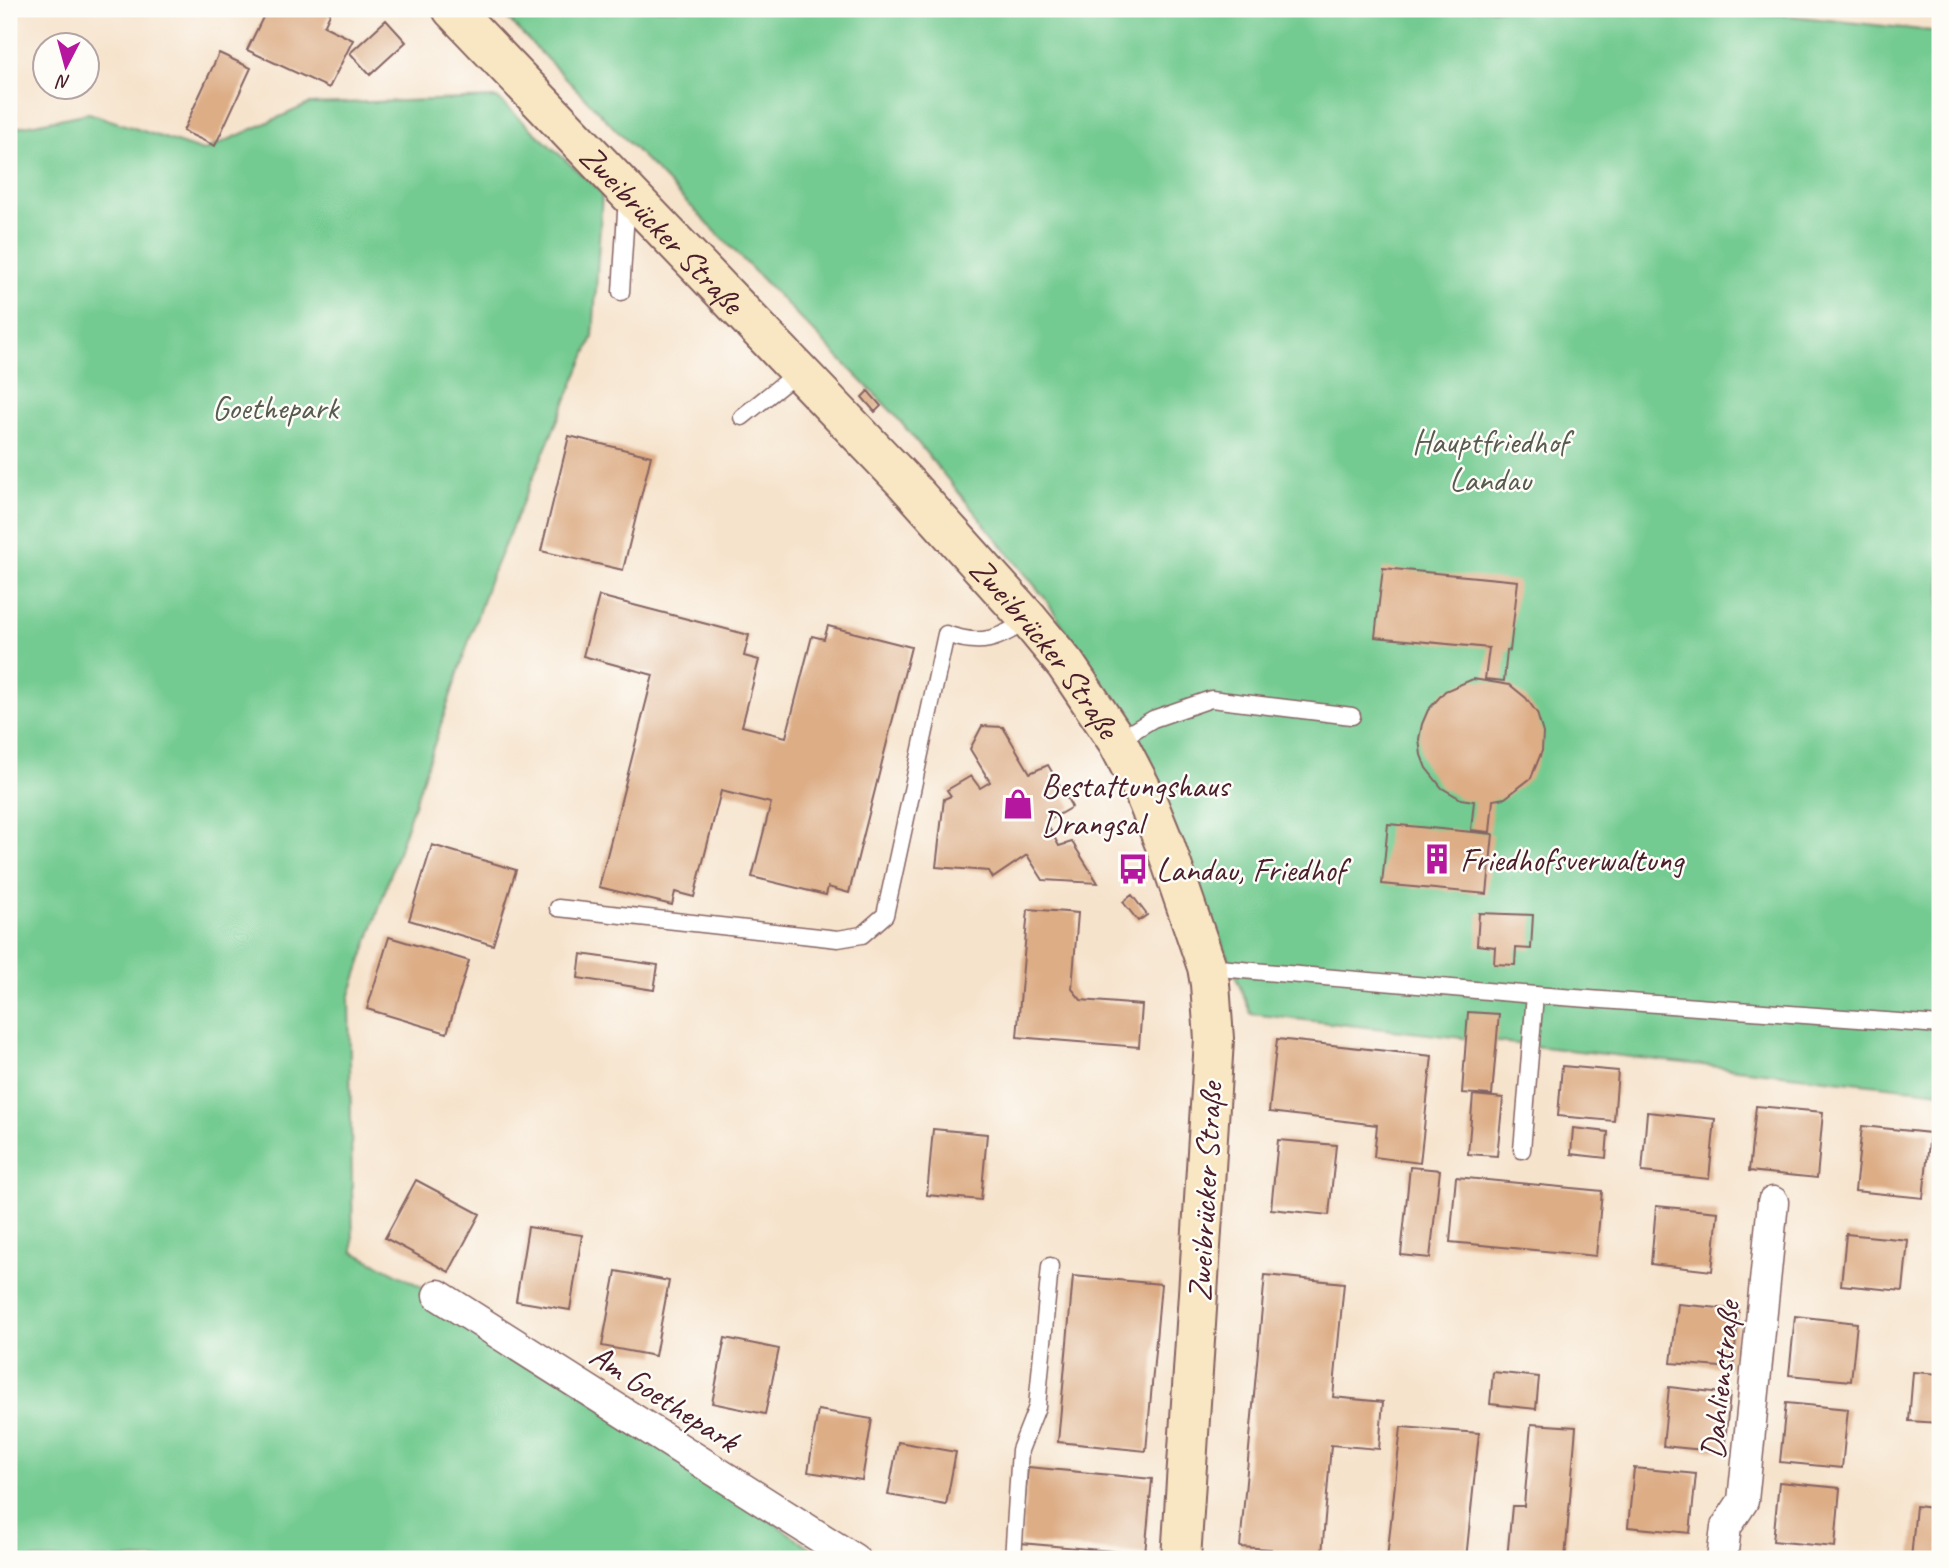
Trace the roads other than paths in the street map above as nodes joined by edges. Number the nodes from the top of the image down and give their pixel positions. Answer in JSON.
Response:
{"nodes":[{"id":1,"x":452,"y":9,"type":"edge"},
{"id":2,"x":627,"y":192,"type":"junction"},
{"id":3,"x":621,"y":292,"type":"dead end"},
{"id":4,"x":798,"y":372,"type":"junction"},
{"id":5,"x":742,"y":417,"type":"dead end"},
{"id":6,"x":1029,"y":620,"type":"junction"},
{"id":7,"x":1352,"y":716,"type":"dead end"},
{"id":8,"x":1117,"y":741,"type":"junction"},
{"id":9,"x":558,"y":908,"type":"dead end"},
{"id":10,"x":1207,"y":967,"type":"junction"},
{"id":11,"x":1535,"y":995,"type":"junction"},
{"id":12,"x":1940,"y":1025,"type":"edge"},
{"id":13,"x":1522,"y":1150,"type":"dead end"},
{"id":14,"x":1773,"y":1202,"type":"dead end"},
{"id":15,"x":1050,"y":1266,"type":"dead end"},
{"id":16,"x":438,"y":1294,"type":"dead end"},
{"id":17,"x":854,"y":1559,"type":"edge"},
{"id":18,"x":1013,"y":1559,"type":"edge"},
{"id":19,"x":1181,"y":1559,"type":"edge"},
{"id":20,"x":1722,"y":1559,"type":"edge"}],
"edges":[{"from":1,"to":2,"type":"street","name":"Zweibrücker Straße"},
{"from":2,"to":3,"type":"lane"},
{"from":2,"to":4,"type":"street","name":"Zweibrücker Straße"},
{"from":4,"to":5,"type":"lane"},
{"from":4,"to":6,"type":"street","name":"Zweibrücker Straße"},
{"from":6,"to":8,"type":"street","name":"Zweibrücker Straße"},
{"from":6,"to":9,"type":"lane"},
{"from":7,"to":8,"type":"lane"},
{"from":8,"to":10,"type":"street","name":"Zweibrücker Straße"},
{"from":10,"to":11,"type":"lane"},
{"from":10,"to":19,"type":"street","name":"Zweibrücker Straße"},
{"from":11,"to":12,"type":"lane"},
{"from":11,"to":13,"type":"lane"},
{"from":14,"to":20,"type":"street","name":"Dahlienstraße"},
{"from":15,"to":18,"type":"lane"},
{"from":16,"to":17,"type":"street","name":"Am Goethepark"}]}
